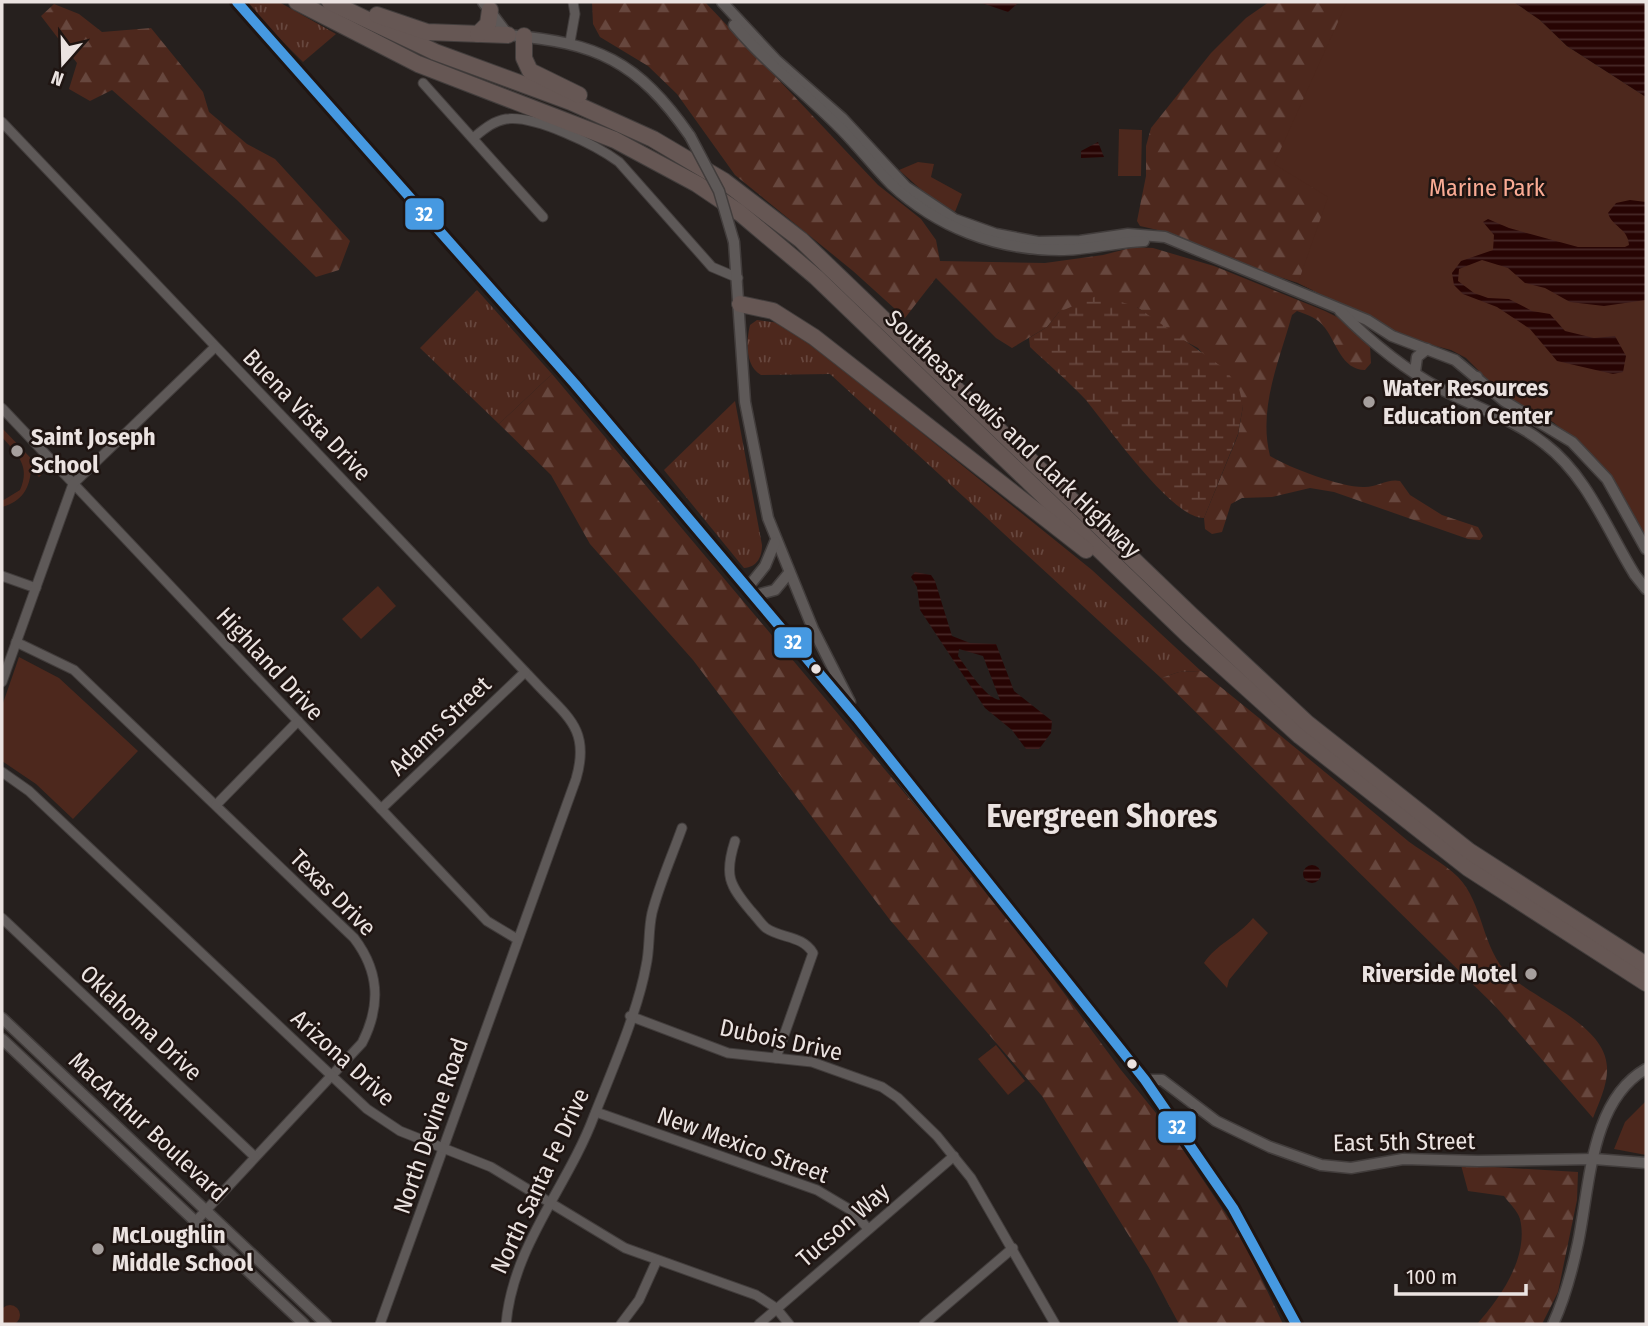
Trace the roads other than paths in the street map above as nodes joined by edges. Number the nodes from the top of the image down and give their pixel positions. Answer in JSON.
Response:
{"nodes":[{"id":1,"x":237,"y":2,"type":"edge"},
{"id":2,"x":297,"y":2,"type":"edge"},
{"id":3,"x":330,"y":2,"type":"edge"},
{"id":4,"x":349,"y":2,"type":"edge"},
{"id":5,"x":573,"y":2,"type":"edge"},
{"id":6,"x":713,"y":2,"type":"edge"},
{"id":7,"x":722,"y":2,"type":"edge"},
{"id":8,"x":486,"y":6,"type":"edge"},
{"id":9,"x":478,"y":34,"type":"junction"},
{"id":10,"x":516,"y":36,"type":"junction"},
{"id":11,"x":570,"y":42,"type":"junction"},
{"id":12,"x":423,"y":83,"type":"dead end"},
{"id":13,"x":2,"y":122,"type":"edge"},
{"id":14,"x":473,"y":138,"type":"junction"},
{"id":15,"x":653,"y":139,"type":"junction"},
{"id":16,"x":543,"y":217,"type":"dead end"},
{"id":17,"x":1175,"y":243,"type":"junction"},
{"id":18,"x":738,"y":278,"type":"junction"},
{"id":19,"x":740,"y":304,"type":"junction"},
{"id":20,"x":1339,"y":309,"type":"junction"},
{"id":21,"x":215,"y":347,"type":"junction"},
{"id":22,"x":1427,"y":349,"type":"junction"},
{"id":23,"x":1415,"y":372,"type":"junction"},
{"id":24,"x":1477,"y":377,"type":"junction"},
{"id":25,"x":1464,"y":400,"type":"junction"},
{"id":26,"x":2,"y":408,"type":"edge"},
{"id":27,"x":74,"y":484,"type":"junction"},
{"id":28,"x":775,"y":542,"type":"junction"},
{"id":29,"x":1646,"y":549,"type":"edge"},
{"id":30,"x":789,"y":573,"type":"junction"},
{"id":31,"x":2,"y":576,"type":"edge"},
{"id":32,"x":36,"y":588,"type":"junction"},
{"id":33,"x":1646,"y":589,"type":"edge"},
{"id":34,"x":753,"y":591,"type":"junction"},
{"id":35,"x":1188,"y":635,"type":"junction"},
{"id":36,"x":16,"y":642,"type":"junction"},
{"id":37,"x":525,"y":672,"type":"junction"},
{"id":38,"x":2,"y":682,"type":"edge"},
{"id":39,"x":857,"y":718,"type":"junction"},
{"id":40,"x":298,"y":721,"type":"junction"},
{"id":41,"x":581,"y":739,"type":"joint"},
{"id":42,"x":2,"y":772,"type":"edge"},
{"id":43,"x":216,"y":805,"type":"junction"},
{"id":44,"x":381,"y":809,"type":"junction"},
{"id":45,"x":682,"y":828,"type":"dead end"},
{"id":46,"x":735,"y":841,"type":"dead end"},
{"id":47,"x":2,"y":918,"type":"edge"},
{"id":48,"x":517,"y":939,"type":"junction"},
{"id":49,"x":1646,"y":965,"type":"edge"},
{"id":50,"x":1646,"y":983,"type":"edge"},
{"id":51,"x":630,"y":1016,"type":"junction"},
{"id":52,"x":2,"y":1018,"type":"edge"},
{"id":53,"x":2,"y":1040,"type":"edge"},
{"id":54,"x":776,"y":1058,"type":"junction"},
{"id":55,"x":1646,"y":1069,"type":"edge"},
{"id":56,"x":332,"y":1077,"type":"junction"},
{"id":57,"x":1145,"y":1080,"type":"junction"},
{"id":58,"x":596,"y":1112,"type":"junction"},
{"id":59,"x":445,"y":1149,"type":"junction"},
{"id":60,"x":254,"y":1156,"type":"junction"},
{"id":61,"x":954,"y":1156,"type":"junction"},
{"id":62,"x":1594,"y":1159,"type":"junction"},
{"id":63,"x":1646,"y":1163,"type":"edge"},
{"id":64,"x":550,"y":1204,"type":"junction"},
{"id":65,"x":206,"y":1210,"type":"junction"},
{"id":66,"x":195,"y":1223,"type":"junction"},
{"id":67,"x":868,"y":1229,"type":"junction"},
{"id":68,"x":1013,"y":1248,"type":"junction"},
{"id":69,"x":657,"y":1260,"type":"junction"},
{"id":70,"x":776,"y":1308,"type":"junction"},
{"id":71,"x":304,"y":1324,"type":"edge"},
{"id":72,"x":326,"y":1324,"type":"edge"},
{"id":73,"x":380,"y":1324,"type":"edge"},
{"id":74,"x":506,"y":1324,"type":"edge"},
{"id":75,"x":621,"y":1324,"type":"edge"},
{"id":76,"x":759,"y":1324,"type":"edge"},
{"id":77,"x":789,"y":1324,"type":"edge"},
{"id":78,"x":924,"y":1324,"type":"edge"},
{"id":79,"x":1055,"y":1324,"type":"edge"},
{"id":80,"x":1296,"y":1324,"type":"edge"},
{"id":81,"x":1553,"y":1324,"type":"edge"}],
"edges":[{"from":1,"to":34,"type":"street"},
{"from":2,"to":35,"type":"highway","name":"Southeast Lewis and Clark Highway"},
{"from":3,"to":15,"type":"highway","name":"Southeast Lewis and Clark Highway"},
{"from":4,"to":9,"type":"highway"},
{"from":5,"to":11,"type":"street"},
{"from":6,"to":17,"type":"street"},
{"from":7,"to":17,"type":"street"},
{"from":8,"to":9,"type":"highway"},
{"from":8,"to":10,"type":"street"},
{"from":9,"to":10,"type":"highway"},
{"from":10,"to":11,"type":"street"},
{"from":10,"to":15,"type":"highway"},
{"from":11,"to":18,"type":"street","bridge":true},
{"from":12,"to":14,"type":"street"},
{"from":13,"to":21,"type":"street","name":"Buena Vista Drive"},
{"from":14,"to":16,"type":"street"},
{"from":14,"to":18,"type":"street"},
{"from":15,"to":49,"type":"highway","name":"Southeast Lewis and Clark Highway"},
{"from":17,"to":20,"type":"street"},
{"from":18,"to":19,"type":"street"},
{"from":19,"to":28,"type":"street"},
{"from":19,"to":35,"type":"highway"},
{"from":20,"to":22,"type":"street"},
{"from":20,"to":23,"type":"street"},
{"from":21,"to":27,"type":"street"},
{"from":21,"to":37,"type":"street","name":"Buena Vista Drive"},
{"from":22,"to":23,"type":"street"},
{"from":22,"to":24,"type":"street"},
{"from":23,"to":25,"type":"street"},
{"from":24,"to":25,"type":"street"},
{"from":24,"to":29,"type":"street"},
{"from":25,"to":33,"type":"street"},
{"from":26,"to":27,"type":"street","name":"Highland Drive"},
{"from":27,"to":32,"type":"street"},
{"from":27,"to":40,"type":"street","name":"Highland Drive"},
{"from":28,"to":30,"type":"street"},
{"from":28,"to":34,"type":"street"},
{"from":30,"to":34,"type":"street"},
{"from":30,"to":39,"type":"street"},
{"from":31,"to":32,"type":"street"},
{"from":32,"to":36,"type":"street"},
{"from":34,"to":39,"type":"street"},
{"from":35,"to":50,"type":"highway","name":"Southeast Lewis and Clark Highway"},
{"from":36,"to":38,"type":"street"},
{"from":36,"to":43,"type":"street","name":"Texas Drive"},
{"from":37,"to":41,"type":"street","name":"Buena Vista Drive"},
{"from":37,"to":44,"type":"street","name":"Adams Street"},
{"from":39,"to":57,"type":"street"},
{"from":40,"to":43,"type":"street"},
{"from":40,"to":44,"type":"street","name":"Highland Drive"},
{"from":41,"to":48,"type":"street","name":"North Devine Road"},
{"from":42,"to":56,"type":"street","name":"Arizona Drive"},
{"from":43,"to":56,"type":"street","name":"Texas Drive"},
{"from":44,"to":48,"type":"street","name":"Highland Drive"},
{"from":45,"to":51,"type":"street","name":"North Santa Fe Drive"},
{"from":46,"to":54,"type":"street"},
{"from":47,"to":60,"type":"street","name":"Oklahoma Drive"},
{"from":48,"to":59,"type":"street","name":"North Devine Road"},
{"from":51,"to":54,"type":"street","name":"Dubois Drive"},
{"from":51,"to":58,"type":"street","name":"North Santa Fe Drive"},
{"from":52,"to":65,"type":"street","name":"MacArthur Boulevard"},
{"from":53,"to":66,"type":"street","name":"MacArthur Boulevard"},
{"from":54,"to":61,"type":"street","name":"Dubois Drive"},
{"from":55,"to":62,"type":"street"},
{"from":56,"to":59,"type":"street","name":"Arizona Drive"},
{"from":56,"to":60,"type":"street","name":"Texas Drive"},
{"from":57,"to":62,"type":"street","name":"East 5th Street"},
{"from":57,"to":80,"type":"street"},
{"from":58,"to":64,"type":"street","name":"North Santa Fe Drive"},
{"from":58,"to":67,"type":"street","name":"New Mexico Street"},
{"from":59,"to":64,"type":"street","name":"Arizona Drive"},
{"from":59,"to":73,"type":"street","name":"North Devine Road"},
{"from":60,"to":65,"type":"street","name":"Texas Drive"},
{"from":61,"to":67,"type":"street","name":"Tucson Way"},
{"from":61,"to":68,"type":"street","name":"Dubois Drive"},
{"from":62,"to":63,"type":"street","name":"East 5th Street"},
{"from":62,"to":81,"type":"street"},
{"from":64,"to":69,"type":"street","name":"Arizona Drive"},
{"from":64,"to":74,"type":"street","name":"North Santa Fe Drive"},
{"from":65,"to":66,"type":"street","name":"Texas Drive"},
{"from":65,"to":72,"type":"street","name":"MacArthur Boulevard"},
{"from":66,"to":71,"type":"street","name":"MacArthur Boulevard"},
{"from":67,"to":70,"type":"street","name":"Tucson Way"},
{"from":68,"to":78,"type":"street"},
{"from":68,"to":79,"type":"street","name":"Dubois Drive"},
{"from":69,"to":70,"type":"street","name":"Arizona Drive"},
{"from":69,"to":75,"type":"street"},
{"from":70,"to":76,"type":"street","name":"Tucson Way"},
{"from":70,"to":77,"type":"street","name":"Arizona Drive"}]}
